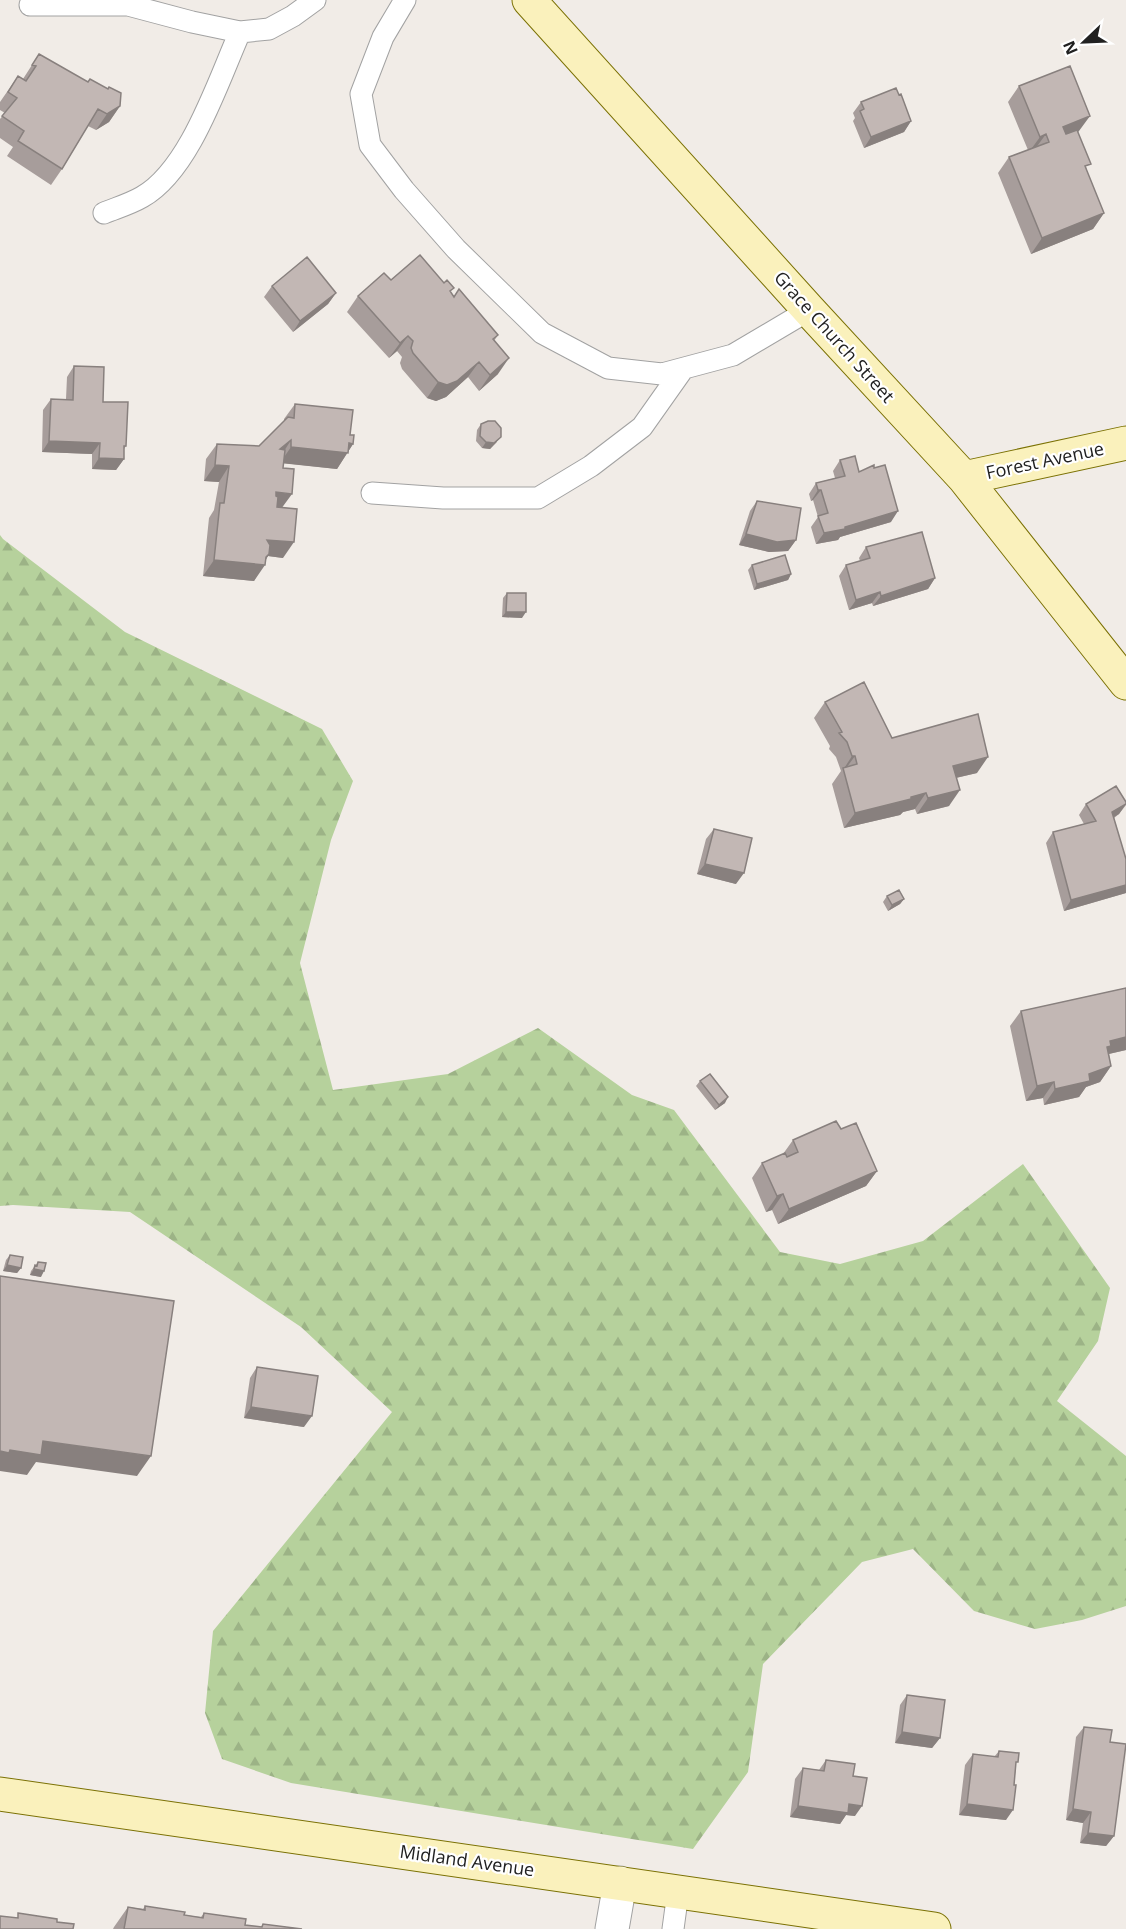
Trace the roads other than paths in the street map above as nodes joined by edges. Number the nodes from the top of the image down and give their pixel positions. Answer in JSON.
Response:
{"nodes":[{"id":1,"x":315,"y":0,"type":"edge"},
{"id":2,"x":405,"y":0,"type":"edge"},
{"id":3,"x":529,"y":0,"type":"edge"},
{"id":4,"x":30,"y":5,"type":"dead end"},
{"id":5,"x":240,"y":32,"type":"junction"},
{"id":6,"x":104,"y":213,"type":"dead end"},
{"id":7,"x":808,"y":310,"type":"junction"},
{"id":8,"x":683,"y":369,"type":"junction"},
{"id":9,"x":1126,"y":443,"type":"edge"},
{"id":10,"x":964,"y":478,"type":"junction"},
{"id":11,"x":372,"y":493,"type":"dead end"},
{"id":12,"x":1126,"y":683,"type":"edge"},
{"id":13,"x":0,"y":1794,"type":"edge"},
{"id":14,"x":620,"y":1883,"type":"junction"},
{"id":15,"x":678,"y":1892,"type":"junction"},
{"id":16,"x":612,"y":1929,"type":"edge"},
{"id":17,"x":673,"y":1929,"type":"edge"},
{"id":18,"x":934,"y":1929,"type":"edge"}],
"edges":[{"from":1,"to":5,"type":"lane"},
{"from":2,"to":8,"type":"lane"},
{"from":3,"to":7,"type":"street","name":"Grace Church Street"},
{"from":4,"to":5,"type":"lane"},
{"from":5,"to":6,"type":"lane"},
{"from":7,"to":8,"type":"lane"},
{"from":7,"to":10,"type":"street","name":"Grace Church Street"},
{"from":8,"to":11,"type":"lane"},
{"from":9,"to":10,"type":"street","name":"Forest Avenue"},
{"from":10,"to":12,"type":"street","name":"Grace Church Street"},
{"from":13,"to":14,"type":"street","name":"Midland Avenue"},
{"from":14,"to":15,"type":"street","name":"Midland Avenue"},
{"from":14,"to":16,"type":"street"},
{"from":15,"to":17,"type":"lane"},
{"from":15,"to":18,"type":"street","name":"Midland Avenue"}]}
